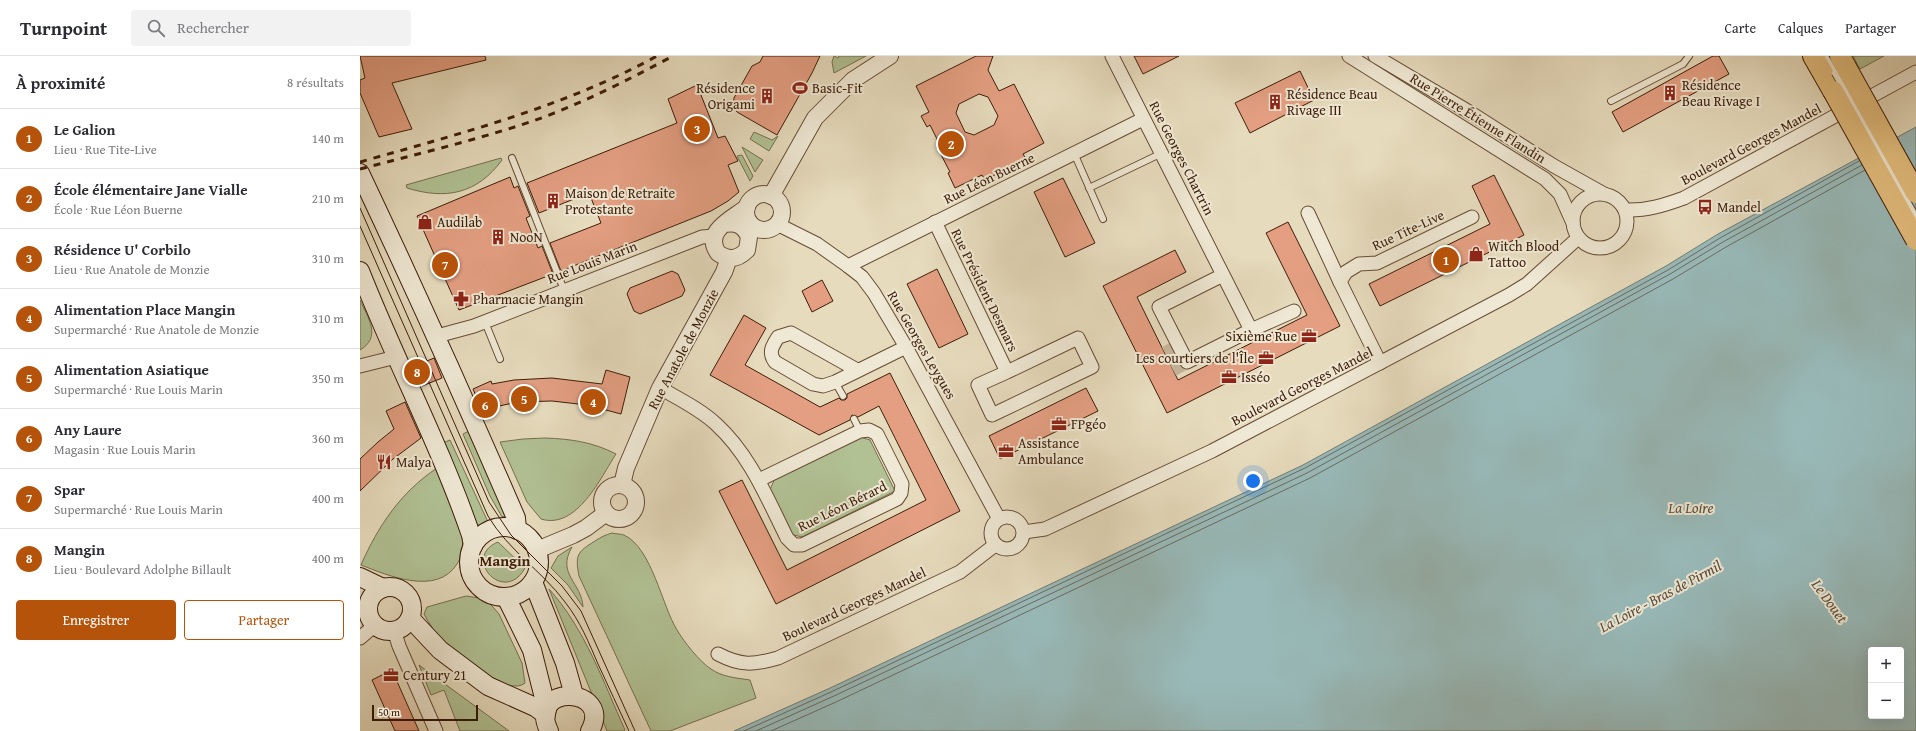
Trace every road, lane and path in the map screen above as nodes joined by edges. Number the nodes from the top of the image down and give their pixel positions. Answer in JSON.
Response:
{"nodes":[{"id":1,"x":888,"y":56,"type":"edge"},
{"id":2,"x":1112,"y":56,"type":"edge"},
{"id":3,"x":1349,"y":56,"type":"edge"},
{"id":4,"x":1375,"y":56,"type":"edge"},
{"id":5,"x":1689,"y":56,"type":"edge"},
{"id":6,"x":1813,"y":56,"type":"edge"},
{"id":7,"x":1825,"y":56,"type":"edge"},
{"id":8,"x":1836,"y":68,"type":"edge"},
{"id":9,"x":1916,"y":72,"type":"edge"},
{"id":10,"x":1610,"y":101,"type":"dead end"},
{"id":11,"x":1143,"y":119,"type":"junction"},
{"id":12,"x":1074,"y":154,"type":"junction"},
{"id":13,"x":1160,"y":154,"type":"junction"},
{"id":14,"x":512,"y":158,"type":"dead end"},
{"id":15,"x":360,"y":174,"type":"edge"},
{"id":16,"x":1089,"y":188,"type":"junction"},
{"id":17,"x":1916,"y":193,"type":"edge"},
{"id":18,"x":1604,"y":194,"type":"junction"},
{"id":19,"x":772,"y":196,"type":"junction"},
{"id":20,"x":747,"y":207,"type":"junction"},
{"id":21,"x":1625,"y":210,"type":"junction"},
{"id":22,"x":1308,"y":214,"type":"dead end"},
{"id":23,"x":1472,"y":217,"type":"dead end"},
{"id":24,"x":1916,"y":217,"type":"edge"},
{"id":25,"x":1102,"y":219,"type":"dead end"},
{"id":26,"x":935,"y":222,"type":"junction"},
{"id":27,"x":1572,"y":223,"type":"junction"},
{"id":28,"x":726,"y":224,"type":"junction"},
{"id":29,"x":770,"y":227,"type":"junction"},
{"id":30,"x":714,"y":236,"type":"junction"},
{"id":31,"x":1578,"y":238,"type":"junction"},
{"id":32,"x":1916,"y":240,"type":"edge"},
{"id":33,"x":749,"y":244,"type":"junction"},
{"id":34,"x":729,"y":258,"type":"junction"},
{"id":35,"x":848,"y":266,"type":"junction"},
{"id":36,"x":360,"y":271,"type":"edge"},
{"id":37,"x":1223,"y":275,"type":"junction"},
{"id":38,"x":1340,"y":282,"type":"junction"},
{"id":39,"x":564,"y":290,"type":"junction"},
{"id":40,"x":1294,"y":311,"type":"dead end"},
{"id":41,"x":485,"y":321,"type":"junction"},
{"id":42,"x":1251,"y":330,"type":"junction"},
{"id":43,"x":437,"y":336,"type":"junction"},
{"id":44,"x":906,"y":347,"type":"junction"},
{"id":45,"x":396,"y":357,"type":"junction"},
{"id":46,"x":500,"y":359,"type":"dead end"},
{"id":47,"x":1380,"y":363,"type":"junction"},
{"id":48,"x":360,"y":366,"type":"edge"},
{"id":49,"x":857,"y":370,"type":"junction"},
{"id":50,"x":1007,"y":372,"type":"junction"},
{"id":51,"x":836,"y":382,"type":"junction"},
{"id":52,"x":660,"y":388,"type":"junction"},
{"id":53,"x":843,"y":396,"type":"dead end"},
{"id":54,"x":854,"y":419,"type":"dead end"},
{"id":55,"x":860,"y":432,"type":"junction"},
{"id":56,"x":759,"y":480,"type":"junction"},
{"id":57,"x":622,"y":485,"type":"junction"},
{"id":58,"x":606,"y":513,"type":"junction"},
{"id":59,"x":999,"y":519,"type":"junction"},
{"id":60,"x":517,"y":530,"type":"junction"},
{"id":61,"x":1024,"y":532,"type":"junction"},
{"id":62,"x":995,"y":545,"type":"junction"},
{"id":63,"x":473,"y":546,"type":"junction"},
{"id":64,"x":537,"y":550,"type":"junction"},
{"id":65,"x":360,"y":577,"type":"edge"},
{"id":66,"x":533,"y":582,"type":"junction"},
{"id":67,"x":383,"y":588,"type":"junction"},
{"id":68,"x":506,"y":597,"type":"junction"},
{"id":69,"x":410,"y":618,"type":"junction"},
{"id":70,"x":375,"y":625,"type":"junction"},
{"id":71,"x":394,"y":630,"type":"junction"},
{"id":72,"x":360,"y":638,"type":"edge"},
{"id":73,"x":718,"y":654,"type":"dead end"},
{"id":74,"x":574,"y":695,"type":"junction"},
{"id":75,"x":547,"y":719,"type":"edge"},
{"id":76,"x":592,"y":730,"type":"edge"},
{"id":77,"x":436,"y":731,"type":"edge"}],
"edges":[{"from":1,"to":19,"type":"street"},
{"from":2,"to":11,"type":"street","name":"Rue Georges Chartrin"},
{"from":3,"to":27,"type":"street","name":"Rue Pierre Étienne Flandin"},
{"from":4,"to":18,"type":"street","name":"Rue Pierre Étienne Flandin"},
{"from":5,"to":10,"type":"lane"},
{"from":6,"to":8,"type":"main road"},
{"from":7,"to":8,"type":"lane"},
{"from":8,"to":17,"type":"main road","bridge":true},
{"from":8,"to":24,"type":"lane","bridge":true},
{"from":8,"to":32,"type":"main road","bridge":true},
{"from":9,"to":21,"type":"street","name":"Boulevard Georges Mandel"},
{"from":11,"to":12,"type":"street","name":"Rue Léon Buerne"},
{"from":11,"to":13,"type":"street","name":"Rue Georges Chartrin"},
{"from":12,"to":16,"type":"lane"},
{"from":12,"to":26,"type":"street","name":"Rue Léon Buerne"},
{"from":13,"to":16,"type":"lane"},
{"from":13,"to":37,"type":"street","name":"Rue Georges Chartrin"},
{"from":14,"to":39,"type":"lane"},
{"from":15,"to":43,"type":"main road"},
{"from":16,"to":25,"type":"lane"},
{"from":18,"to":21,"type":"street"},
{"from":18,"to":27,"type":"street"},
{"from":19,"to":20,"type":"street"},
{"from":19,"to":29,"type":"street"},
{"from":20,"to":28,"type":"street"},
{"from":20,"to":29,"type":"street"},
{"from":21,"to":31,"type":"street"},
{"from":22,"to":38,"type":"street"},
{"from":23,"to":38,"type":"street","name":"Rue Tite-Live"},
{"from":26,"to":35,"type":"street","name":"Rue Léon Buerne"},
{"from":26,"to":50,"type":"street","name":"Rue Président Desmars"},
{"from":27,"to":31,"type":"street"},
{"from":28,"to":30,"type":"street"},
{"from":28,"to":33,"type":"street"},
{"from":29,"to":33,"type":"street"},
{"from":29,"to":35,"type":"street","name":"Rue Georges Leygues"},
{"from":30,"to":34,"type":"street"},
{"from":30,"to":39,"type":"street","name":"Rue Louis Marin"},
{"from":31,"to":47,"type":"street","name":"Boulevard Georges Mandel"},
{"from":33,"to":34,"type":"street"},
{"from":34,"to":52,"type":"street","name":"Rue Anatole de Monzie"},
{"from":35,"to":44,"type":"street","name":"Rue Georges Leygues"},
{"from":36,"to":45,"type":"main road"},
{"from":37,"to":42,"type":"street","name":"Rue Georges Chartrin"},
{"from":37,"to":42,"type":"street"},
{"from":38,"to":47,"type":"street"},
{"from":39,"to":41,"type":"street","name":"Rue Louis Marin"},
{"from":40,"to":42,"type":"street"},
{"from":41,"to":43,"type":"street","name":"Rue Louis Marin"},
{"from":41,"to":46,"type":"lane"},
{"from":43,"to":60,"type":"main road"},
{"from":44,"to":49,"type":"street"},
{"from":44,"to":59,"type":"street","name":"Rue Georges Leygues"},
{"from":45,"to":48,"type":"street"},
{"from":45,"to":63,"type":"main road"},
{"from":47,"to":61,"type":"street","name":"Boulevard Georges Mandel"},
{"from":49,"to":51,"type":"street"},
{"from":49,"to":51,"type":"street"},
{"from":50,"to":50,"type":"street","name":"Rue Président Desmars"},
{"from":51,"to":53,"type":"lane"},
{"from":52,"to":56,"type":"street","name":"Rue Léon Bérard"},
{"from":52,"to":57,"type":"street","name":"Rue Anatole de Monzie"},
{"from":54,"to":55,"type":"lane"},
{"from":55,"to":56,"type":"street"},
{"from":55,"to":56,"type":"street","name":"Rue Léon Bérard"},
{"from":57,"to":58,"type":"street"},
{"from":57,"to":58,"type":"street"},
{"from":58,"to":64,"type":"street"},
{"from":59,"to":61,"type":"street"},
{"from":59,"to":62,"type":"street"},
{"from":60,"to":63,"type":"main road"},
{"from":60,"to":64,"type":"main road"},
{"from":61,"to":62,"type":"street"},
{"from":62,"to":73,"type":"street","name":"Boulevard Georges Mandel"},
{"from":63,"to":68,"type":"main road"},
{"from":64,"to":66,"type":"main road"},
{"from":65,"to":67,"type":"main road"},
{"from":66,"to":68,"type":"main road"},
{"from":66,"to":74,"type":"main road"},
{"from":67,"to":69,"type":"main road"},
{"from":67,"to":70,"type":"main road"},
{"from":68,"to":75,"type":"main road"},
{"from":69,"to":71,"type":"main road"},
{"from":69,"to":75,"type":"main road"},
{"from":70,"to":71,"type":"main road"},
{"from":70,"to":72,"type":"street"},
{"from":71,"to":77,"type":"street"},
{"from":74,"to":75,"type":"main road"},
{"from":74,"to":76,"type":"main road"}]}
